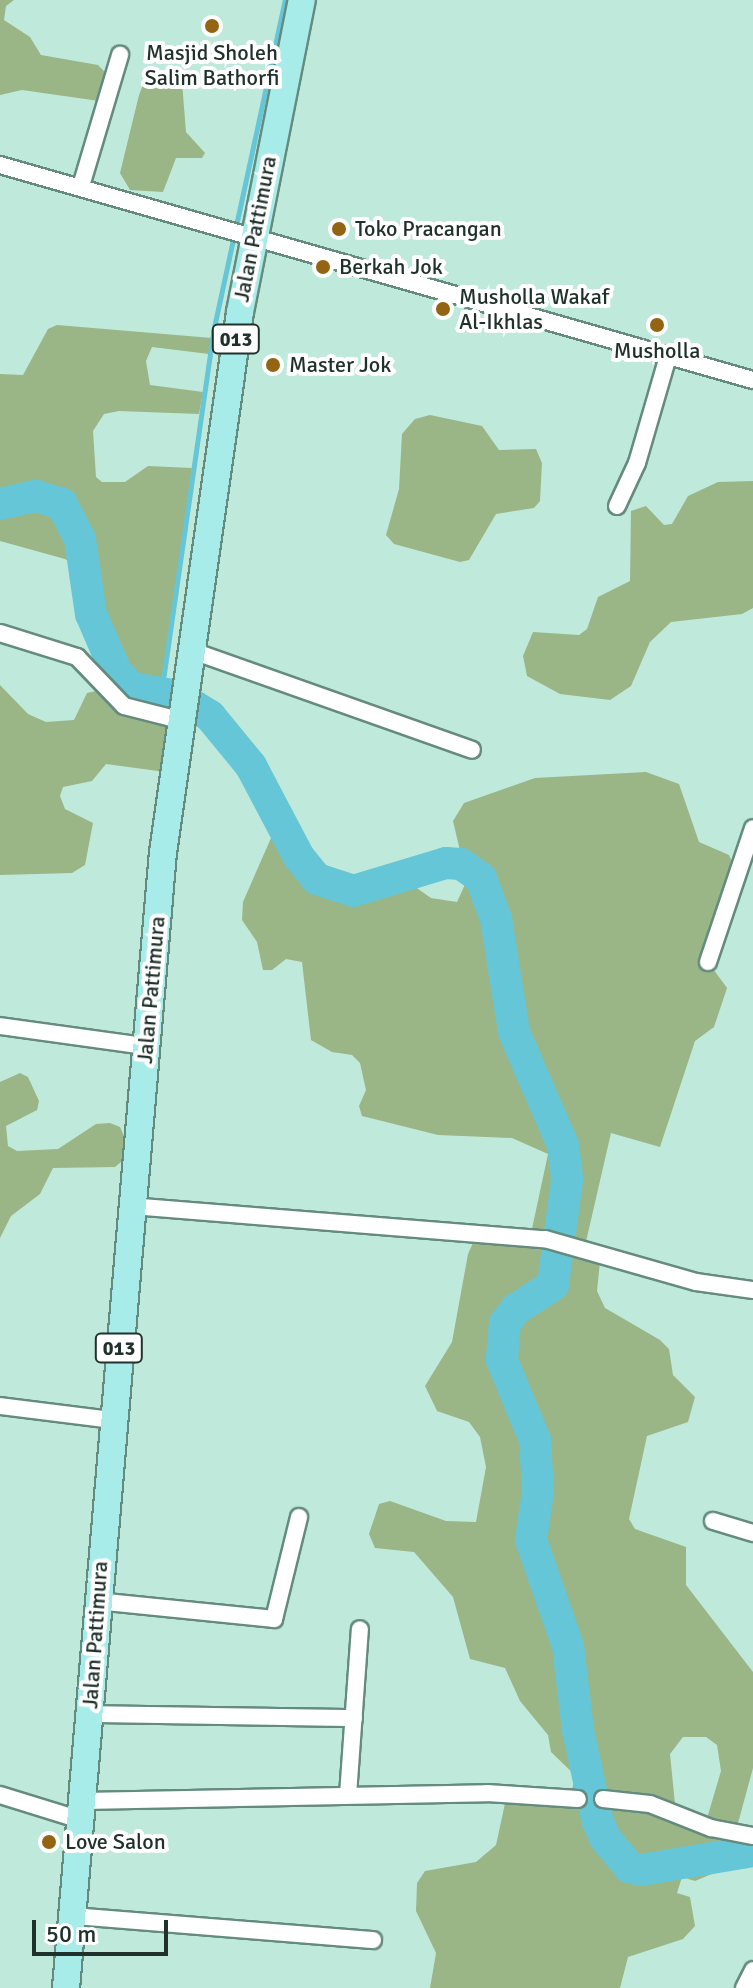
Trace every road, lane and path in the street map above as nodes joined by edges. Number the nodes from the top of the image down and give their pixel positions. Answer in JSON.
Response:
{"nodes":[{"id":1,"x":302,"y":0,"type":"edge"},
{"id":2,"x":120,"y":55,"type":"dead end"},
{"id":3,"x":0,"y":165,"type":"edge"},
{"id":4,"x":81,"y":186,"type":"junction"},
{"id":5,"x":247,"y":234,"type":"junction"},
{"id":6,"x":668,"y":356,"type":"junction"},
{"id":7,"x":753,"y":380,"type":"edge"},
{"id":8,"x":617,"y":506,"type":"dead end"},
{"id":9,"x":0,"y":633,"type":"edge"},
{"id":10,"x":190,"y":650,"type":"junction"},
{"id":11,"x":181,"y":715,"type":"junction"},
{"id":12,"x":472,"y":750,"type":"dead end"},
{"id":13,"x":753,"y":828,"type":"edge"},
{"id":14,"x":708,"y":962,"type":"dead end"},
{"id":15,"x":0,"y":1026,"type":"edge"},
{"id":16,"x":145,"y":1046,"type":"junction"},
{"id":17,"x":131,"y":1206,"type":"junction"},
{"id":18,"x":753,"y":1290,"type":"edge"},
{"id":19,"x":0,"y":1406,"type":"edge"},
{"id":20,"x":113,"y":1420,"type":"junction"},
{"id":21,"x":299,"y":1517,"type":"dead end"},
{"id":22,"x":713,"y":1521,"type":"dead end"},
{"id":23,"x":753,"y":1533,"type":"edge"},
{"id":24,"x":97,"y":1601,"type":"junction"},
{"id":25,"x":360,"y":1629,"type":"dead end"},
{"id":26,"x":89,"y":1714,"type":"junction"},
{"id":27,"x":354,"y":1718,"type":"junction"},
{"id":28,"x":0,"y":1795,"type":"edge"},
{"id":29,"x":348,"y":1795,"type":"junction"},
{"id":30,"x":578,"y":1799,"type":"dead end"},
{"id":31,"x":603,"y":1799,"type":"dead end"},
{"id":32,"x":82,"y":1810,"type":"junction"},
{"id":33,"x":753,"y":1836,"type":"edge"},
{"id":34,"x":74,"y":1916,"type":"junction"},
{"id":35,"x":373,"y":1940,"type":"dead end"},
{"id":36,"x":753,"y":1970,"type":"edge"},
{"id":37,"x":66,"y":1988,"type":"edge"},
{"id":38,"x":744,"y":1988,"type":"edge"}],
"edges":[{"from":1,"to":5,"type":"main road","name":"Jalan Pattimura","number":"013"},
{"from":2,"to":4,"type":"street"},
{"from":3,"to":4,"type":"street"},
{"from":4,"to":5,"type":"street"},
{"from":5,"to":6,"type":"street"},
{"from":5,"to":10,"type":"main road","name":"Jalan Pattimura","number":"013"},
{"from":6,"to":7,"type":"street"},
{"from":6,"to":8,"type":"street"},
{"from":9,"to":11,"type":"street"},
{"from":10,"to":11,"type":"main road","name":"Jalan Pattimura","number":"013"},
{"from":10,"to":12,"type":"street"},
{"from":11,"to":16,"type":"main road","name":"Jalan Pattimura","number":"013"},
{"from":13,"to":14,"type":"street"},
{"from":15,"to":16,"type":"street"},
{"from":16,"to":17,"type":"main road","name":"Jalan Pattimura","number":"013"},
{"from":17,"to":18,"type":"street"},
{"from":17,"to":20,"type":"main road","name":"Jalan Pattimura","number":"013"},
{"from":19,"to":20,"type":"street"},
{"from":20,"to":24,"type":"main road","name":"Jalan Pattimura","number":"013"},
{"from":21,"to":24,"type":"street"},
{"from":22,"to":23,"type":"street"},
{"from":24,"to":26,"type":"main road","name":"Jalan Pattimura","number":"013"},
{"from":25,"to":27,"type":"street"},
{"from":26,"to":27,"type":"street"},
{"from":26,"to":32,"type":"main road","name":"Jalan Pattimura","number":"013"},
{"from":27,"to":29,"type":"street"},
{"from":28,"to":32,"type":"street"},
{"from":29,"to":30,"type":"street"},
{"from":29,"to":32,"type":"street"},
{"from":31,"to":33,"type":"street"},
{"from":32,"to":34,"type":"main road","name":"Jalan Pattimura","number":"013"},
{"from":34,"to":35,"type":"street"},
{"from":34,"to":37,"type":"main road","name":"Jalan Pattimura","number":"013"},
{"from":36,"to":38,"type":"street"}]}
